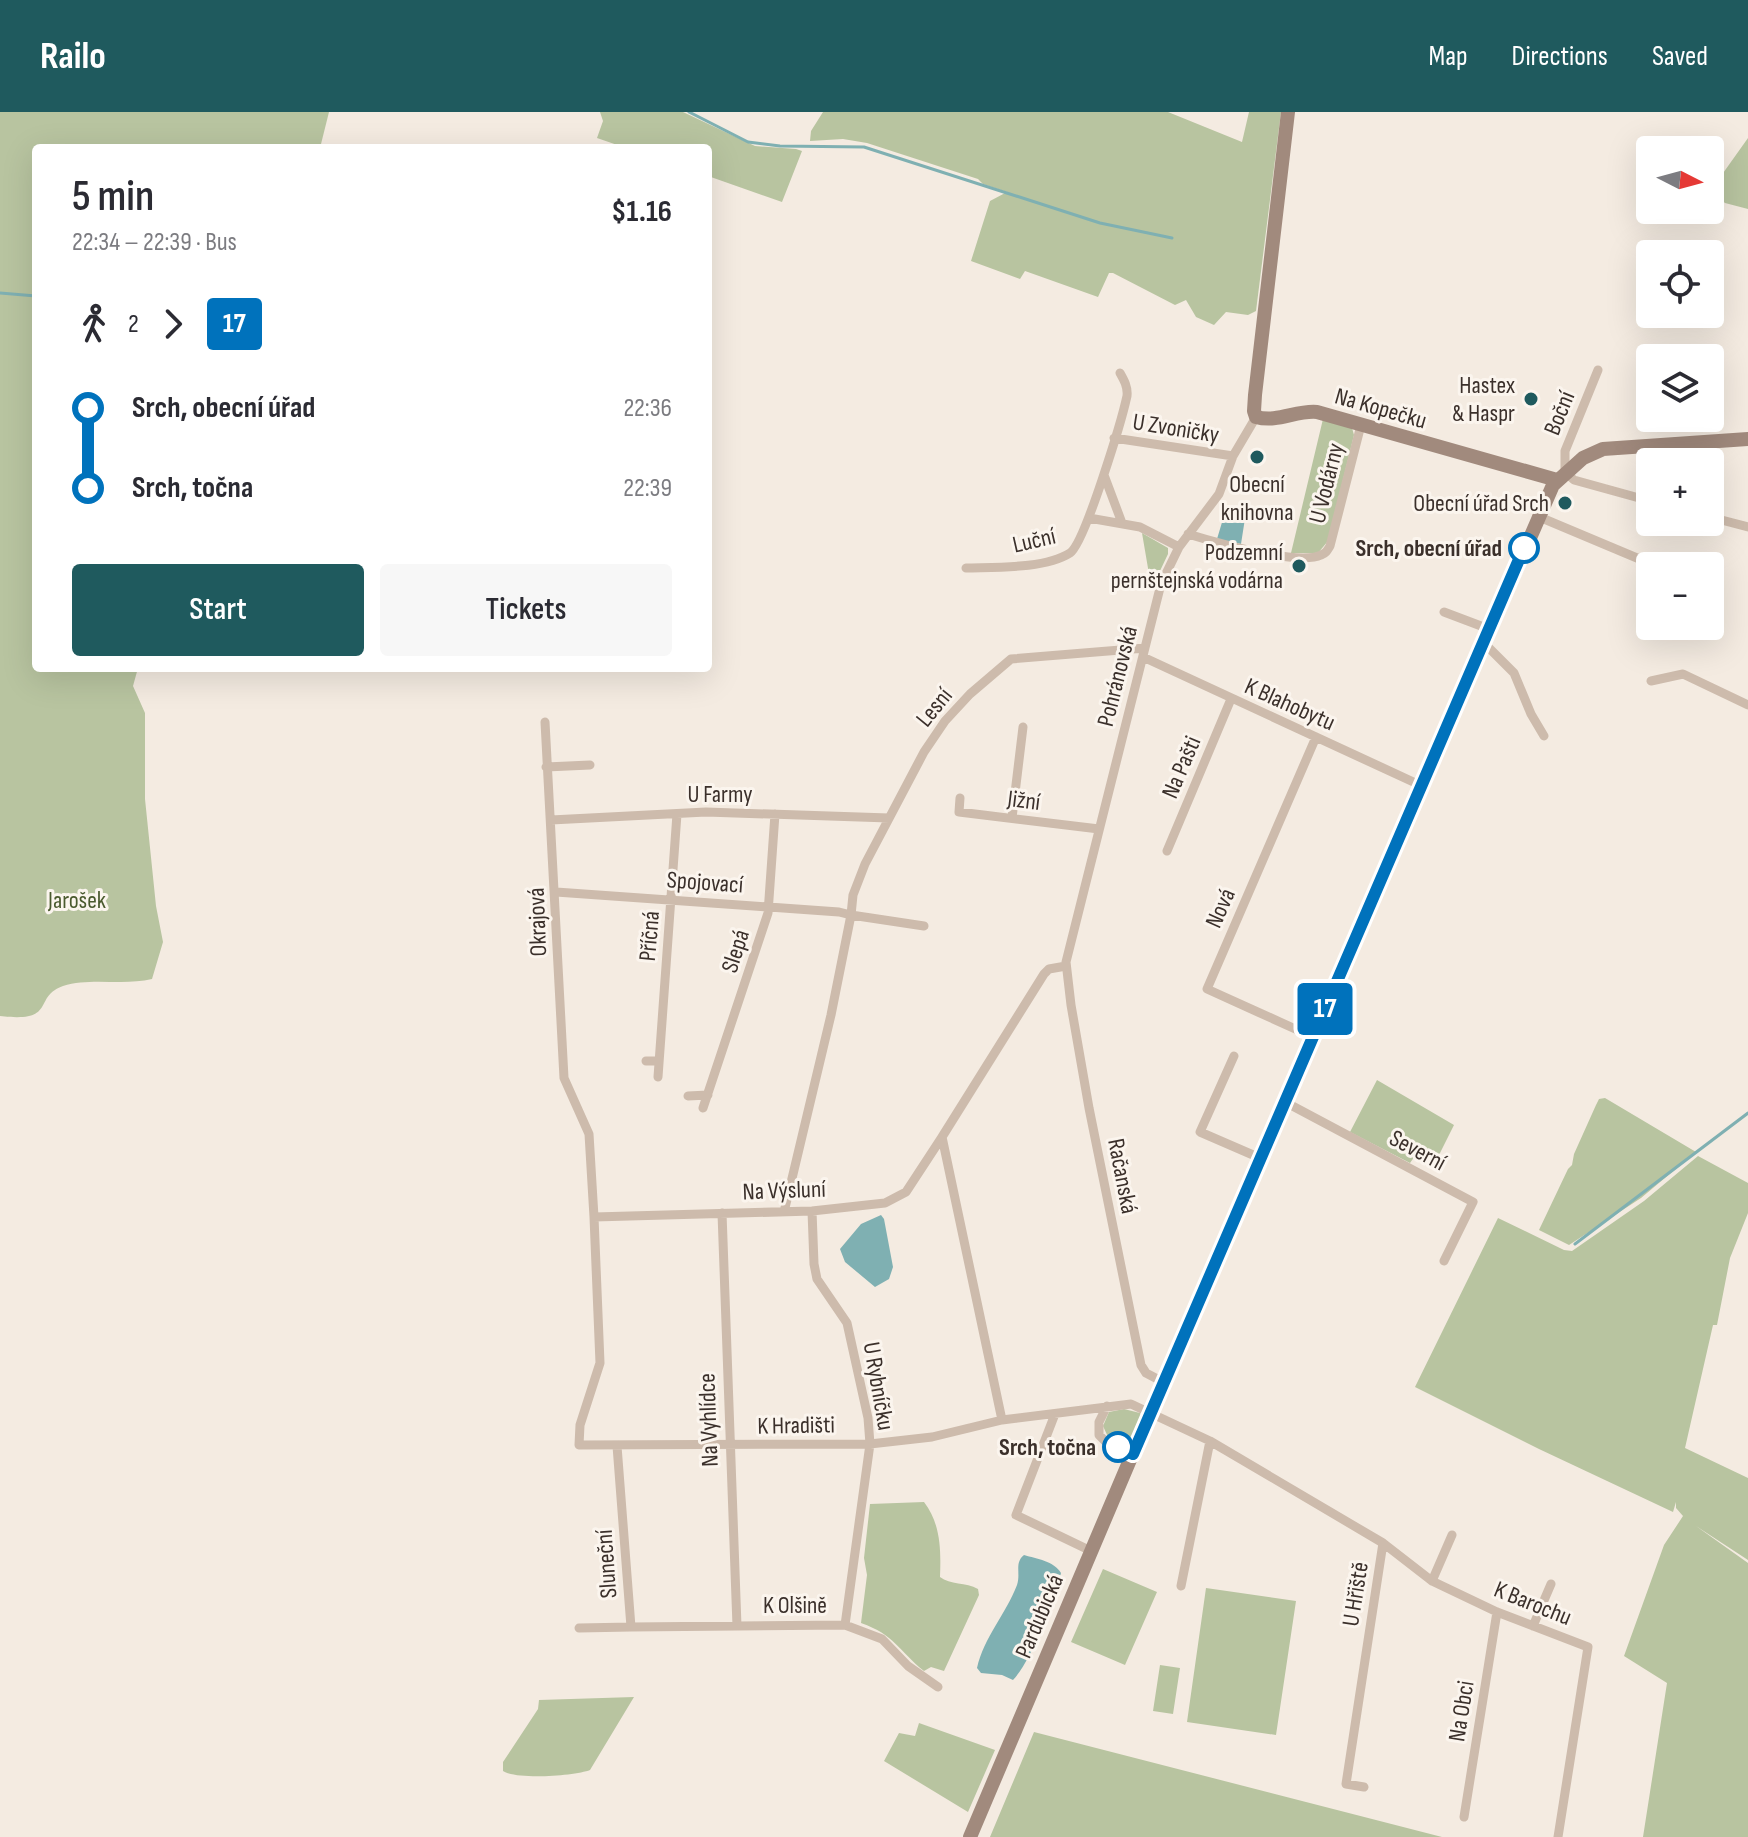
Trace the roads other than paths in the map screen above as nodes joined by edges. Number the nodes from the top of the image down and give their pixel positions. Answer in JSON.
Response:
{"nodes":[{"id":1,"x":1288,"y":112,"type":"edge"},
{"id":2,"x":1598,"y":370,"type":"dead end"},
{"id":3,"x":1120,"y":373,"type":"dead end"},
{"id":4,"x":1256,"y":417,"type":"junction"},
{"id":5,"x":1361,"y":425,"type":"junction"},
{"id":6,"x":1114,"y":438,"type":"junction"},
{"id":7,"x":1748,"y":439,"type":"edge"},
{"id":8,"x":1233,"y":456,"type":"junction"},
{"id":9,"x":1104,"y":475,"type":"junction"},
{"id":10,"x":1561,"y":476,"type":"junction"},
{"id":11,"x":1636,"y":497,"type":"edge"},
{"id":12,"x":1537,"y":516,"type":"junction"},
{"id":13,"x":1089,"y":518,"type":"junction"},
{"id":14,"x":1724,"y":521,"type":"edge"},
{"id":15,"x":1122,"y":523,"type":"junction"},
{"id":16,"x":1748,"y":527,"type":"edge"},
{"id":17,"x":1188,"y":534,"type":"junction"},
{"id":18,"x":1179,"y":547,"type":"junction"},
{"id":19,"x":1636,"y":558,"type":"edge"},
{"id":20,"x":966,"y":568,"type":"dead end"},
{"id":21,"x":1444,"y":612,"type":"dead end"},
{"id":22,"x":1486,"y":636,"type":"junction"},
{"id":23,"x":1144,"y":653,"type":"junction"},
{"id":24,"x":1651,"y":681,"type":"dead end"},
{"id":25,"x":1231,"y":699,"type":"junction"},
{"id":26,"x":1748,"y":705,"type":"edge"},
{"id":27,"x":545,"y":722,"type":"dead end"},
{"id":28,"x":1023,"y":727,"type":"dead end"},
{"id":29,"x":1544,"y":736,"type":"dead end"},
{"id":30,"x":1316,"y":737,"type":"junction"},
{"id":31,"x":590,"y":765,"type":"dead end"},
{"id":32,"x":546,"y":767,"type":"junction"},
{"id":33,"x":1422,"y":786,"type":"junction"},
{"id":34,"x":960,"y":798,"type":"dead end"},
{"id":35,"x":677,"y":814,"type":"junction"},
{"id":36,"x":775,"y":814,"type":"junction"},
{"id":37,"x":889,"y":818,"type":"junction"},
{"id":38,"x":1012,"y":818,"type":"junction"},
{"id":39,"x":551,"y":820,"type":"junction"},
{"id":40,"x":1099,"y":829,"type":"junction"},
{"id":41,"x":1167,"y":851,"type":"dead end"},
{"id":42,"x":556,"y":892,"type":"junction"},
{"id":43,"x":672,"y":900,"type":"junction"},
{"id":44,"x":768,"y":907,"type":"junction"},
{"id":45,"x":851,"y":915,"type":"junction"},
{"id":46,"x":924,"y":926,"type":"dead end"},
{"id":47,"x":1066,"y":966,"type":"junction"},
{"id":48,"x":1313,"y":1037,"type":"junction"},
{"id":49,"x":1234,"y":1056,"type":"dead end"},
{"id":50,"x":646,"y":1061,"type":"dead end"},
{"id":51,"x":659,"y":1061,"type":"junction"},
{"id":52,"x":658,"y":1077,"type":"dead end"},
{"id":53,"x":708,"y":1095,"type":"junction"},
{"id":54,"x":688,"y":1096,"type":"dead end"},
{"id":55,"x":1285,"y":1102,"type":"junction"},
{"id":56,"x":703,"y":1108,"type":"dead end"},
{"id":57,"x":942,"y":1137,"type":"junction"},
{"id":58,"x":1260,"y":1158,"type":"junction"},
{"id":59,"x":812,"y":1211,"type":"junction"},
{"id":60,"x":784,"y":1212,"type":"junction"},
{"id":61,"x":722,"y":1213,"type":"junction"},
{"id":62,"x":594,"y":1217,"type":"junction"},
{"id":63,"x":1444,"y":1261,"type":"dead end"},
{"id":64,"x":1163,"y":1382,"type":"junction"},
{"id":65,"x":1107,"y":1406,"type":"junction"},
{"id":66,"x":1150,"y":1412,"type":"junction"},
{"id":67,"x":1055,"y":1414,"type":"junction"},
{"id":68,"x":1002,"y":1420,"type":"junction"},
{"id":69,"x":1210,"y":1441,"type":"junction"},
{"id":70,"x":870,"y":1444,"type":"junction"},
{"id":71,"x":617,"y":1446,"type":"junction"},
{"id":72,"x":729,"y":1446,"type":"junction"},
{"id":73,"x":1133,"y":1454,"type":"junction"},
{"id":74,"x":1452,"y":1535,"type":"dead end"},
{"id":75,"x":1383,"y":1543,"type":"junction"},
{"id":76,"x":1091,"y":1551,"type":"junction"},
{"id":77,"x":1432,"y":1581,"type":"junction"},
{"id":78,"x":1551,"y":1584,"type":"dead end"},
{"id":79,"x":1181,"y":1586,"type":"dead end"},
{"id":80,"x":1497,"y":1612,"type":"junction"},
{"id":81,"x":845,"y":1625,"type":"junction"},
{"id":82,"x":737,"y":1626,"type":"junction"},
{"id":83,"x":1533,"y":1626,"type":"junction"},
{"id":84,"x":631,"y":1627,"type":"junction"},
{"id":85,"x":579,"y":1628,"type":"dead end"},
{"id":86,"x":938,"y":1687,"type":"dead end"},
{"id":87,"x":1364,"y":1787,"type":"dead end"},
{"id":88,"x":1464,"y":1817,"type":"dead end"},
{"id":89,"x":970,"y":1837,"type":"edge"},
{"id":90,"x":1558,"y":1837,"type":"edge"}],
"edges":[{"from":1,"to":4,"type":"street"},
{"from":2,"to":10,"type":"street","name":"Boční"},
{"from":3,"to":6,"type":"street","name":"U Zvoničky"},
{"from":4,"to":5,"type":"street","name":"Na Kopečku"},
{"from":4,"to":8,"type":"street","name":"Pohránovská"},
{"from":5,"to":10,"type":"street","name":"Na Kopečku"},
{"from":5,"to":17,"type":"street","name":"U Vodárny"},
{"from":6,"to":8,"type":"street","name":"U Zvoničky"},
{"from":6,"to":9,"type":"street","name":"U Zvoničky"},
{"from":7,"to":10,"type":"street"},
{"from":8,"to":17,"type":"street","name":"Pohránovská"},
{"from":9,"to":13,"type":"street","name":"U Zvoničky"},
{"from":9,"to":15,"type":"street"},
{"from":10,"to":11,"type":"street"},
{"from":10,"to":12,"type":"street","name":"Pardubická"},
{"from":12,"to":19,"type":"street"},
{"from":12,"to":22,"type":"street","name":"Pardubická"},
{"from":13,"to":15,"type":"street"},
{"from":13,"to":20,"type":"street","name":"Luční"},
{"from":14,"to":16,"type":"street"},
{"from":15,"to":18,"type":"street"},
{"from":17,"to":18,"type":"street","name":"Pohránovská"},
{"from":18,"to":23,"type":"street","name":"Pohránovská"},
{"from":21,"to":22,"type":"street"},
{"from":22,"to":29,"type":"street"},
{"from":22,"to":33,"type":"street","name":"Pardubická"},
{"from":23,"to":25,"type":"street","name":"K Blahobytu"},
{"from":23,"to":37,"type":"street","name":"Lesní"},
{"from":23,"to":40,"type":"street","name":"Pohránovská"},
{"from":24,"to":26,"type":"street"},
{"from":25,"to":30,"type":"street","name":"K Blahobytu"},
{"from":25,"to":41,"type":"street","name":"Na Pašti"},
{"from":27,"to":32,"type":"street","name":"Okrajová"},
{"from":28,"to":38,"type":"street"},
{"from":30,"to":33,"type":"street","name":"K Blahobytu"},
{"from":30,"to":48,"type":"street","name":"Nová"},
{"from":31,"to":32,"type":"street"},
{"from":32,"to":39,"type":"street","name":"Okrajová"},
{"from":33,"to":48,"type":"street","name":"Pardubická"},
{"from":34,"to":38,"type":"street","name":"Jižní"},
{"from":35,"to":36,"type":"street","name":"U Farmy"},
{"from":35,"to":39,"type":"street","name":"U Farmy"},
{"from":35,"to":43,"type":"street","name":"Příčná"},
{"from":36,"to":37,"type":"street","name":"U Farmy"},
{"from":36,"to":44,"type":"street","name":"Slepá"},
{"from":37,"to":45,"type":"street","name":"Lesní"},
{"from":38,"to":40,"type":"street","name":"Jižní"},
{"from":39,"to":42,"type":"street","name":"Okrajová"},
{"from":40,"to":47,"type":"street","name":"Pohránovská"},
{"from":42,"to":43,"type":"street","name":"Spojovací"},
{"from":42,"to":62,"type":"street","name":"Okrajová"},
{"from":43,"to":44,"type":"street","name":"Spojovací"},
{"from":43,"to":51,"type":"street","name":"Příčná"},
{"from":44,"to":45,"type":"street","name":"Spojovací"},
{"from":44,"to":53,"type":"street","name":"Slepá"},
{"from":45,"to":46,"type":"street"},
{"from":45,"to":60,"type":"street","name":"Lesní"},
{"from":47,"to":57,"type":"street","name":"Na Výsluní"},
{"from":47,"to":64,"type":"street","name":"Račanská"},
{"from":48,"to":55,"type":"street","name":"Pardubická"},
{"from":49,"to":58,"type":"street"},
{"from":50,"to":51,"type":"street"},
{"from":51,"to":52,"type":"street","name":"Příčná"},
{"from":53,"to":54,"type":"street"},
{"from":53,"to":56,"type":"street","name":"Slepá"},
{"from":55,"to":58,"type":"street","name":"Pardubická"},
{"from":55,"to":63,"type":"street","name":"Severní"},
{"from":57,"to":59,"type":"street","name":"Na Výsluní"},
{"from":57,"to":68,"type":"street"},
{"from":58,"to":64,"type":"street","name":"Pardubická"},
{"from":59,"to":60,"type":"street","name":"Na Výsluní"},
{"from":59,"to":70,"type":"street","name":"U Rybníčku"},
{"from":60,"to":61,"type":"street","name":"Na Výsluní"},
{"from":61,"to":62,"type":"street","name":"Na Výsluní"},
{"from":61,"to":72,"type":"street","name":"Na Vyhlídce"},
{"from":62,"to":71,"type":"street","name":"K Hradišti"},
{"from":64,"to":66,"type":"street","name":"Pardubická"},
{"from":65,"to":66,"type":"street"},
{"from":65,"to":67,"type":"street"},
{"from":65,"to":73,"type":"street"},
{"from":66,"to":69,"type":"street","name":"U Hřiště"},
{"from":66,"to":73,"type":"street","name":"Pardubická"},
{"from":67,"to":68,"type":"street"},
{"from":67,"to":76,"type":"street"},
{"from":68,"to":70,"type":"street"},
{"from":69,"to":75,"type":"street","name":"U Hřiště"},
{"from":69,"to":79,"type":"street"},
{"from":70,"to":72,"type":"street","name":"K Hradišti"},
{"from":70,"to":81,"type":"street","name":"U Rybníčku"},
{"from":71,"to":72,"type":"street","name":"K Hradišti"},
{"from":71,"to":84,"type":"street","name":"Sluneční"},
{"from":72,"to":82,"type":"street","name":"Na Vyhlídce"},
{"from":73,"to":76,"type":"street","name":"Pardubická"},
{"from":74,"to":77,"type":"street"},
{"from":75,"to":77,"type":"street","name":"K Barochu"},
{"from":75,"to":87,"type":"street","name":"U Hřiště"},
{"from":76,"to":89,"type":"street","name":"Pardubická"},
{"from":77,"to":80,"type":"street","name":"K Barochu"},
{"from":78,"to":83,"type":"street"},
{"from":80,"to":83,"type":"street","name":"K Barochu"},
{"from":80,"to":88,"type":"street","name":"Na Obci"},
{"from":81,"to":82,"type":"street","name":"K Olšině"},
{"from":81,"to":86,"type":"street","name":"K Olšině"},
{"from":82,"to":84,"type":"street","name":"K Olšině"},
{"from":83,"to":90,"type":"street","name":"K Barochu"},
{"from":84,"to":85,"type":"street","name":"Sluneční"}]}
